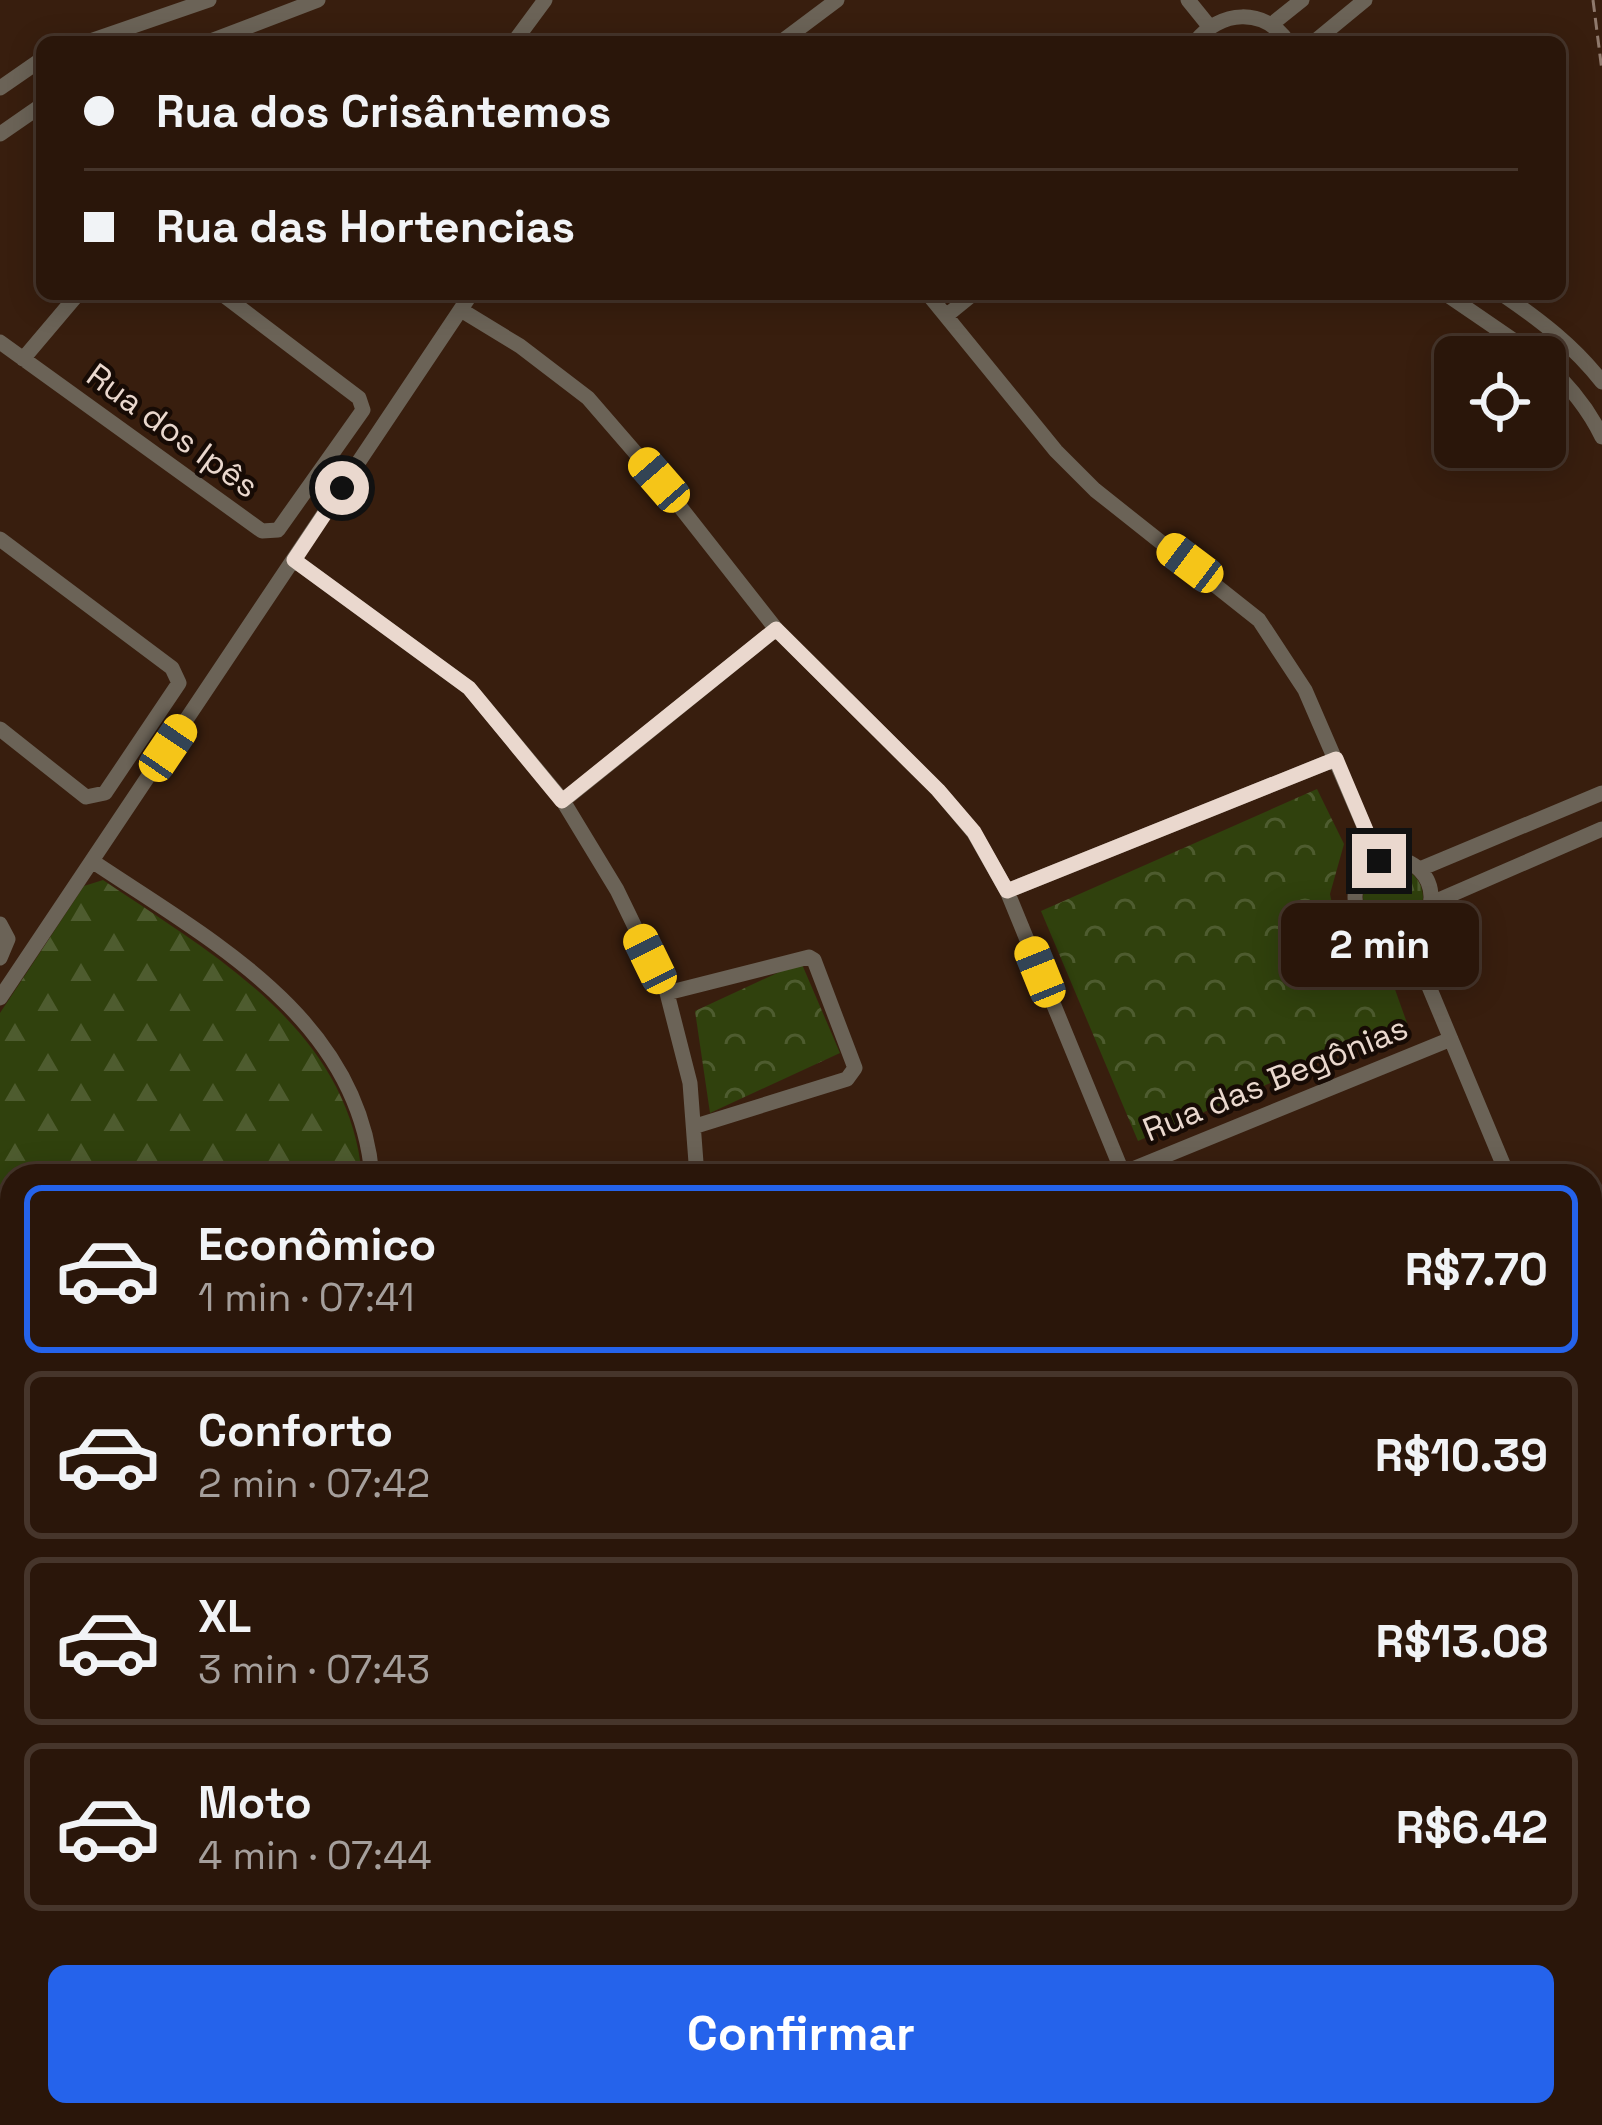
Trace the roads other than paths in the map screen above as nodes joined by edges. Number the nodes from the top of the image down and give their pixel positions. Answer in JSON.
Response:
{"nodes":[{"id":1,"x":209,"y":0,"type":"edge"},
{"id":2,"x":318,"y":0,"type":"edge"},
{"id":3,"x":545,"y":0,"type":"edge"},
{"id":4,"x":837,"y":0,"type":"edge"},
{"id":5,"x":1188,"y":0,"type":"edge"},
{"id":6,"x":1302,"y":0,"type":"edge"},
{"id":7,"x":1365,"y":0,"type":"edge"},
{"id":8,"x":1271,"y":24,"type":"junction"},
{"id":9,"x":1210,"y":26,"type":"junction"},
{"id":10,"x":104,"y":36,"type":"edge"},
{"id":11,"x":226,"y":36,"type":"edge"},
{"id":12,"x":518,"y":36,"type":"edge"},
{"id":13,"x":789,"y":36,"type":"edge"},
{"id":14,"x":1201,"y":36,"type":"edge"},
{"id":15,"x":1282,"y":36,"type":"edge"},
{"id":16,"x":1321,"y":36,"type":"edge"},
{"id":17,"x":36,"y":63,"type":"edge"},
{"id":18,"x":0,"y":88,"type":"edge"},
{"id":19,"x":36,"y":109,"type":"edge"},
{"id":20,"x":0,"y":134,"type":"edge"},
{"id":21,"x":73,"y":300,"type":"edge"},
{"id":22,"x":229,"y":300,"type":"edge"},
{"id":23,"x":467,"y":300,"type":"edge"},
{"id":24,"x":933,"y":300,"type":"edge"},
{"id":25,"x":966,"y":300,"type":"edge"},
{"id":26,"x":1455,"y":300,"type":"edge"},
{"id":27,"x":1511,"y":300,"type":"edge"},
{"id":28,"x":461,"y":310,"type":"junction"},
{"id":29,"x":946,"y":316,"type":"junction"},
{"id":30,"x":1507,"y":336,"type":"edge"},
{"id":31,"x":0,"y":342,"type":"edge"},
{"id":32,"x":23,"y":359,"type":"junction"},
{"id":33,"x":1602,"y":382,"type":"edge"},
{"id":34,"x":1566,"y":383,"type":"edge"},
{"id":35,"x":1602,"y":437,"type":"edge"},
{"id":36,"x":0,"y":539,"type":"edge"},
{"id":37,"x":294,"y":560,"type":"junction"},
{"id":38,"x":776,"y":629,"type":"junction"},
{"id":39,"x":0,"y":729,"type":"edge"},
{"id":40,"x":1336,"y":759,"type":"junction"},
{"id":41,"x":1602,"y":793,"type":"edge"},
{"id":42,"x":562,"y":801,"type":"junction"},
{"id":43,"x":1602,"y":829,"type":"edge"},
{"id":44,"x":92,"y":861,"type":"junction"},
{"id":45,"x":1379,"y":861,"type":"junction"},
{"id":46,"x":1420,"y":869,"type":"junction"},
{"id":47,"x":1007,"y":891,"type":"junction"},
{"id":48,"x":1432,"y":903,"type":"junction"},
{"id":49,"x":0,"y":924,"type":"edge"},
{"id":50,"x":1407,"y":934,"type":"junction"},
{"id":51,"x":0,"y":958,"type":"edge"},
{"id":52,"x":667,"y":994,"type":"junction"},
{"id":53,"x":0,"y":998,"type":"edge"},
{"id":54,"x":1451,"y":1039,"type":"junction"},
{"id":55,"x":695,"y":1126,"type":"junction"},
{"id":56,"x":371,"y":1164,"type":"edge"},
{"id":57,"x":697,"y":1164,"type":"edge"},
{"id":58,"x":1119,"y":1164,"type":"edge"},
{"id":59,"x":1150,"y":1164,"type":"edge"},
{"id":60,"x":1503,"y":1164,"type":"edge"}],
"edges":[{"from":1,"to":10,"type":"street"},
{"from":2,"to":11,"type":"street"},
{"from":3,"to":12,"type":"street"},
{"from":4,"to":13,"type":"street"},
{"from":5,"to":9,"type":"street"},
{"from":6,"to":8,"type":"street"},
{"from":7,"to":16,"type":"street"},
{"from":8,"to":9,"type":"street"},
{"from":8,"to":15,"type":"street"},
{"from":9,"to":14,"type":"street"},
{"from":17,"to":18,"type":"street"},
{"from":19,"to":20,"type":"street"},
{"from":21,"to":32,"type":"street"},
{"from":22,"to":32,"type":"street","name":"Rua dos Ipês"},
{"from":23,"to":28,"type":"street"},
{"from":24,"to":29,"type":"street"},
{"from":25,"to":29,"type":"street"},
{"from":26,"to":30,"type":"street"},
{"from":27,"to":33,"type":"street"},
{"from":28,"to":37,"type":"street"},
{"from":28,"to":38,"type":"street"},
{"from":29,"to":40,"type":"street"},
{"from":31,"to":32,"type":"street","name":"Rua dos Ipês"},
{"from":34,"to":35,"type":"street"},
{"from":36,"to":39,"type":"street"},
{"from":37,"to":42,"type":"street"},
{"from":37,"to":44,"type":"street"},
{"from":38,"to":42,"type":"street"},
{"from":38,"to":47,"type":"street"},
{"from":40,"to":45,"type":"street"},
{"from":40,"to":47,"type":"street"},
{"from":41,"to":46,"type":"street"},
{"from":42,"to":52,"type":"street"},
{"from":43,"to":48,"type":"street"},
{"from":44,"to":53,"type":"street"},
{"from":44,"to":56,"type":"street"},
{"from":45,"to":46,"type":"street"},
{"from":45,"to":50,"type":"street"},
{"from":46,"to":48,"type":"street"},
{"from":47,"to":58,"type":"street"},
{"from":48,"to":50,"type":"street"},
{"from":49,"to":51,"type":"street"},
{"from":50,"to":54,"type":"street"},
{"from":52,"to":55,"type":"street"},
{"from":52,"to":55,"type":"street"},
{"from":54,"to":59,"type":"street","name":"Rua das Begônias"},
{"from":54,"to":60,"type":"street"},
{"from":55,"to":57,"type":"street"}]}
